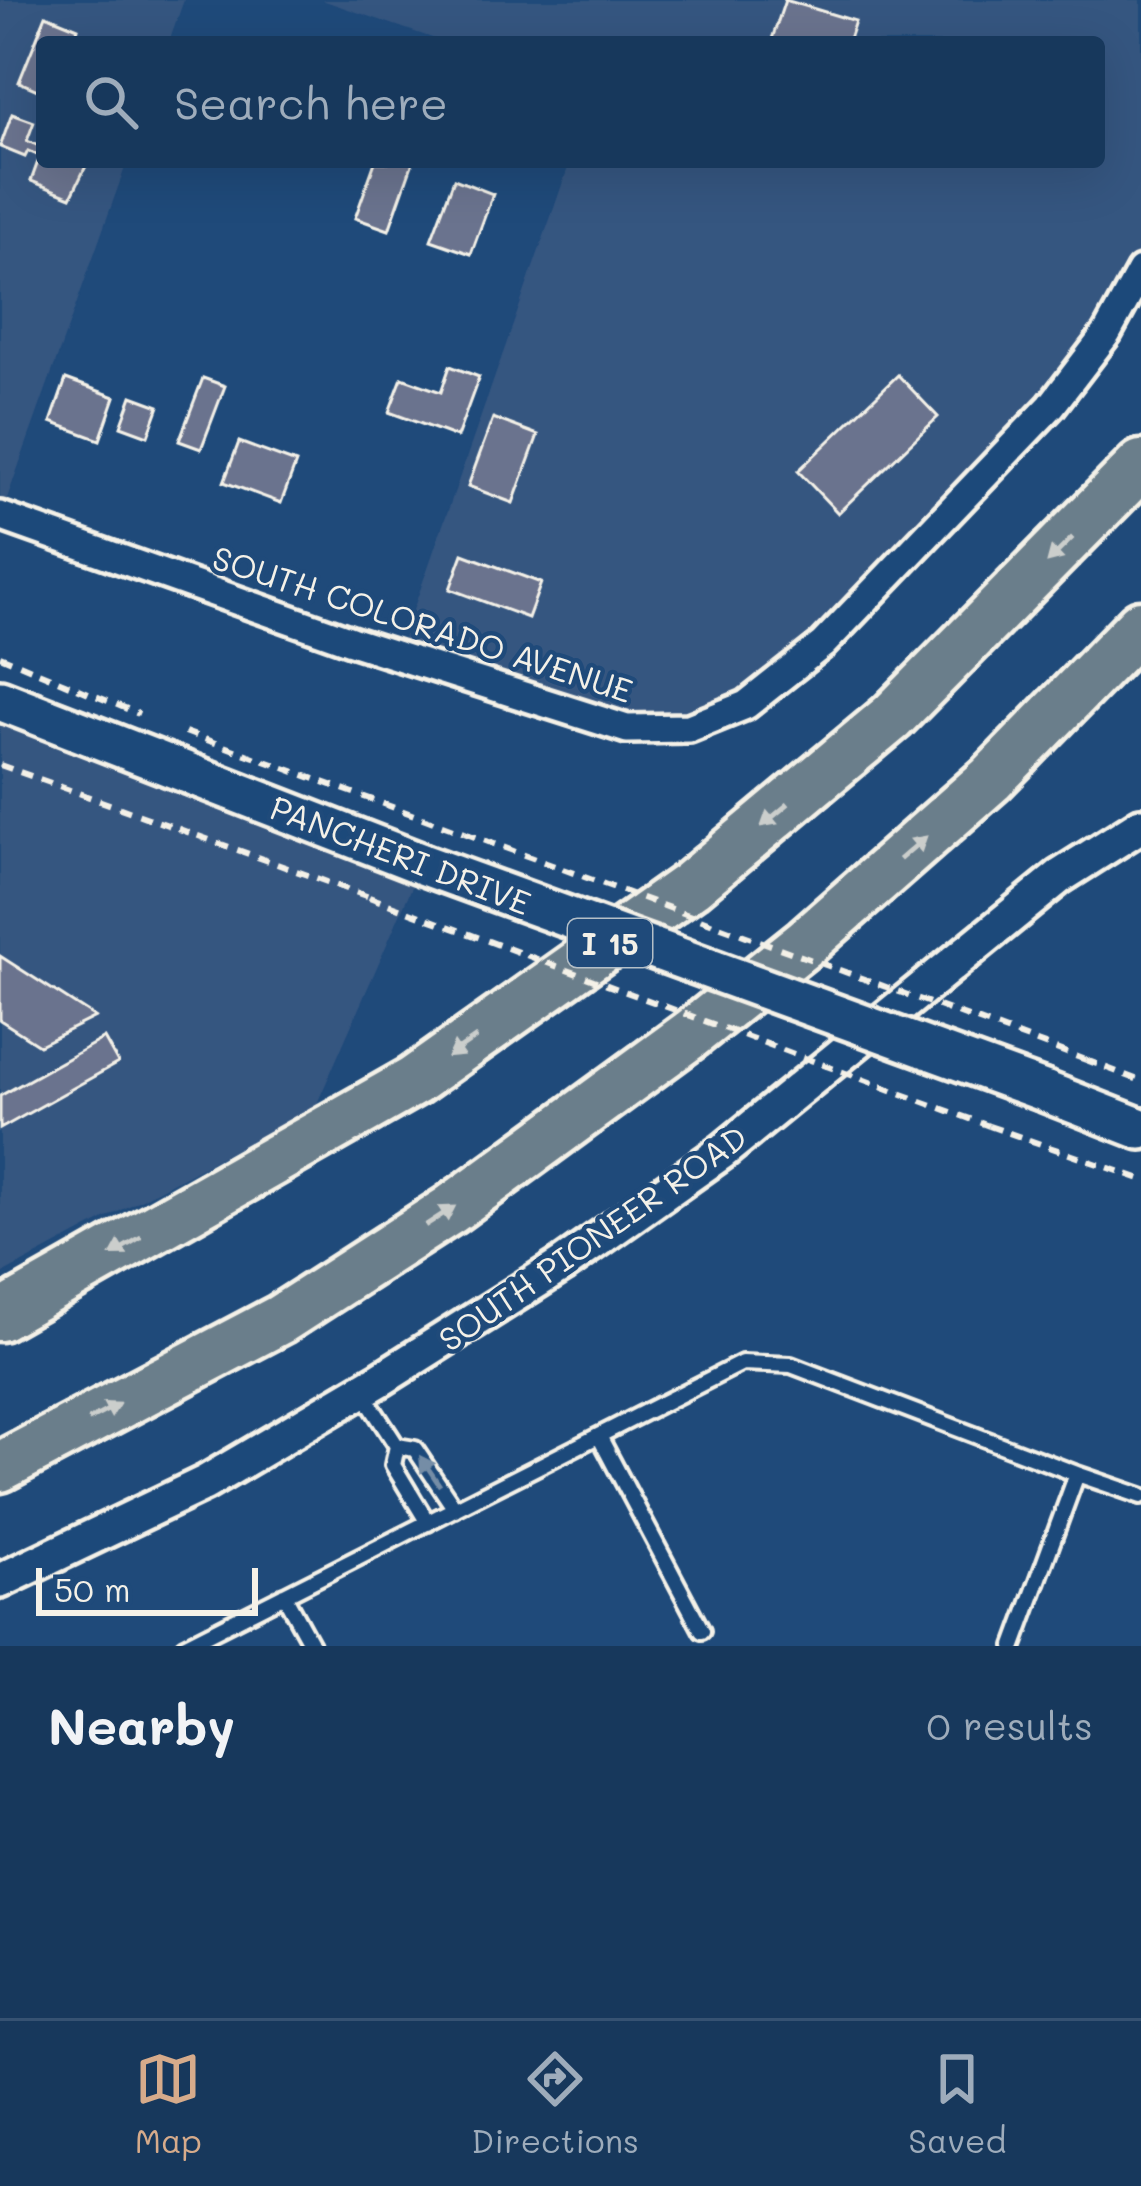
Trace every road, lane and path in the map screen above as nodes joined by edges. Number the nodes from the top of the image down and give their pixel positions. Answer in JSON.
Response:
{"nodes":[{"id":1,"x":1141,"y":271,"type":"edge"},
{"id":2,"x":1141,"y":465,"type":"edge"},
{"id":3,"x":0,"y":516,"type":"edge"},
{"id":4,"x":1141,"y":625,"type":"edge"},
{"id":5,"x":0,"y":656,"type":"edge"},
{"id":6,"x":0,"y":700,"type":"edge"},
{"id":7,"x":151,"y":719,"type":"dead end"},
{"id":8,"x":171,"y":727,"type":"dead end"},
{"id":9,"x":0,"y":765,"type":"edge"},
{"id":10,"x":1141,"y":826,"type":"edge"},
{"id":11,"x":1141,"y":1081,"type":"edge"},
{"id":12,"x":1141,"y":1129,"type":"edge"},
{"id":13,"x":1141,"y":1179,"type":"edge"},
{"id":14,"x":0,"y":1316,"type":"edge"},
{"id":15,"x":362,"y":1391,"type":"junction"},
{"id":16,"x":599,"y":1436,"type":"junction"},
{"id":17,"x":397,"y":1446,"type":"junction"},
{"id":18,"x":0,"y":1467,"type":"edge"},
{"id":19,"x":1077,"y":1474,"type":"junction"},
{"id":20,"x":1141,"y":1496,"type":"edge"},
{"id":21,"x":455,"y":1509,"type":"junction"},
{"id":22,"x":428,"y":1523,"type":"junction"},
{"id":23,"x":0,"y":1582,"type":"edge"},
{"id":24,"x":284,"y":1595,"type":"junction"},
{"id":25,"x":702,"y":1631,"type":"dead end"},
{"id":26,"x":184,"y":1646,"type":"edge"},
{"id":27,"x":312,"y":1646,"type":"edge"},
{"id":28,"x":1014,"y":1646,"type":"edge"}],
"edges":[{"from":1,"to":3,"type":"street","name":"SOUTH COLORADO AVENUE"},
{"from":2,"to":14,"type":"highway","number":"I 15","one_way":true},
{"from":18,"to":4,"type":"highway","one_way":true},
{"from":5,"to":7,"type":"path"},
{"from":6,"to":12,"type":"main road","name":"PANCHERI DRIVE","bridge":true},
{"from":8,"to":11,"type":"path","bridge":true},
{"from":9,"to":13,"type":"path","bridge":true},
{"from":10,"to":15,"type":"street","name":"SOUTH PIONEER ROAD"},
{"from":15,"to":17,"type":"lane"},
{"from":15,"to":23,"type":"street","name":"SOUTH PIONEER ROAD"},
{"from":16,"to":19,"type":"lane"},
{"from":16,"to":21,"type":"lane"},
{"from":16,"to":25,"type":"lane"},
{"from":21,"to":17,"type":"lane","one_way":true},
{"from":17,"to":22,"type":"lane"},
{"from":19,"to":20,"type":"lane"},
{"from":19,"to":28,"type":"lane"},
{"from":21,"to":22,"type":"lane"},
{"from":22,"to":24,"type":"lane"},
{"from":24,"to":26,"type":"lane"},
{"from":24,"to":27,"type":"lane"}]}
